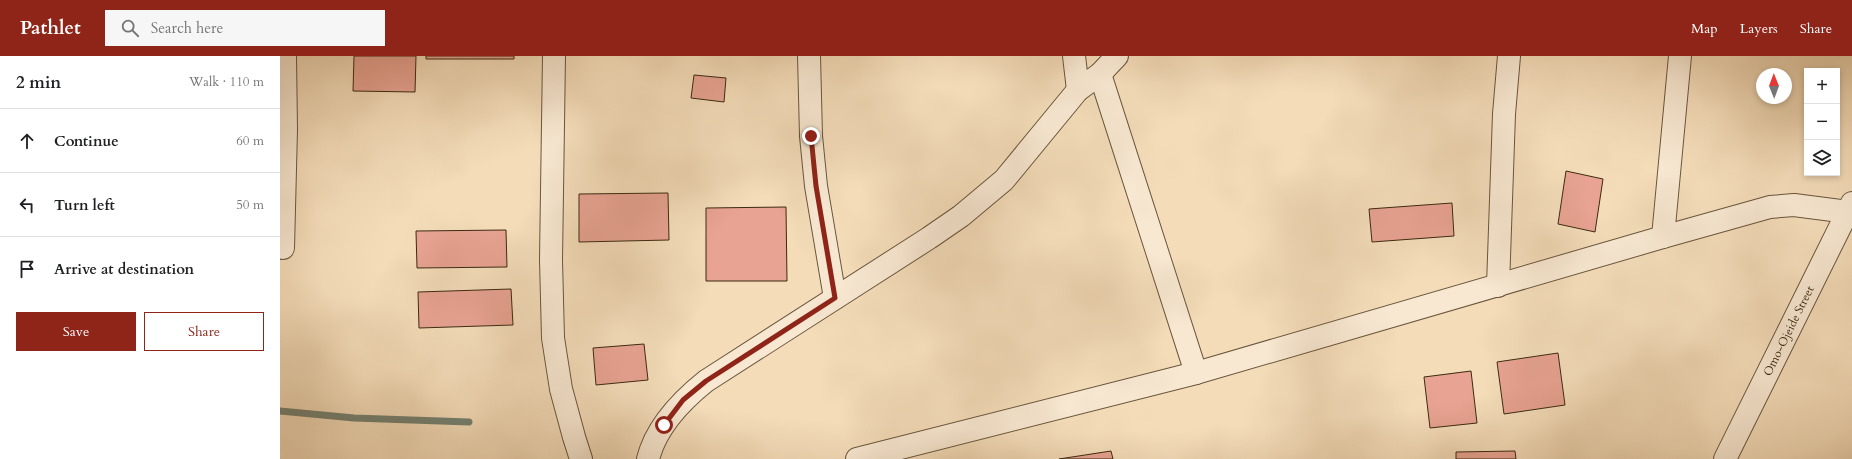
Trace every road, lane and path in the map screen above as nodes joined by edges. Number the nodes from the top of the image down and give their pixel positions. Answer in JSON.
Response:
{"nodes":[{"id":1,"x":285,"y":56,"type":"edge"},
{"id":2,"x":554,"y":56,"type":"edge"},
{"id":3,"x":809,"y":56,"type":"edge"},
{"id":4,"x":1074,"y":56,"type":"edge"},
{"id":5,"x":1117,"y":56,"type":"edge"},
{"id":6,"x":1509,"y":56,"type":"edge"},
{"id":7,"x":1680,"y":56,"type":"edge"},
{"id":8,"x":1100,"y":74,"type":"junction"},
{"id":9,"x":1078,"y":90,"type":"junction"},
{"id":10,"x":283,"y":103,"type":"edge"},
{"id":11,"x":1850,"y":208,"type":"edge"},
{"id":12,"x":1663,"y":237,"type":"junction"},
{"id":13,"x":283,"y":248,"type":"dead end"},
{"id":14,"x":1498,"y":286,"type":"junction"},
{"id":15,"x":835,"y":298,"type":"junction"},
{"id":16,"x":1196,"y":373,"type":"junction"},
{"id":17,"x":581,"y":459,"type":"edge"},
{"id":18,"x":648,"y":459,"type":"edge"},
{"id":19,"x":857,"y":459,"type":"edge"},
{"id":20,"x":1725,"y":459,"type":"edge"}],
"edges":[{"from":1,"to":10,"type":"street"},
{"from":2,"to":17,"type":"street"},
{"from":3,"to":15,"type":"street"},
{"from":4,"to":9,"type":"street"},
{"from":5,"to":8,"type":"street"},
{"from":6,"to":14,"type":"street"},
{"from":7,"to":12,"type":"street"},
{"from":8,"to":9,"type":"street"},
{"from":8,"to":16,"type":"street"},
{"from":9,"to":15,"type":"street"},
{"from":10,"to":13,"type":"street"},
{"from":11,"to":12,"type":"street"},
{"from":11,"to":20,"type":"street","name":"Omo-Ojeide Street"},
{"from":12,"to":14,"type":"street"},
{"from":14,"to":16,"type":"street"},
{"from":15,"to":18,"type":"street"},
{"from":16,"to":19,"type":"street"}]}
